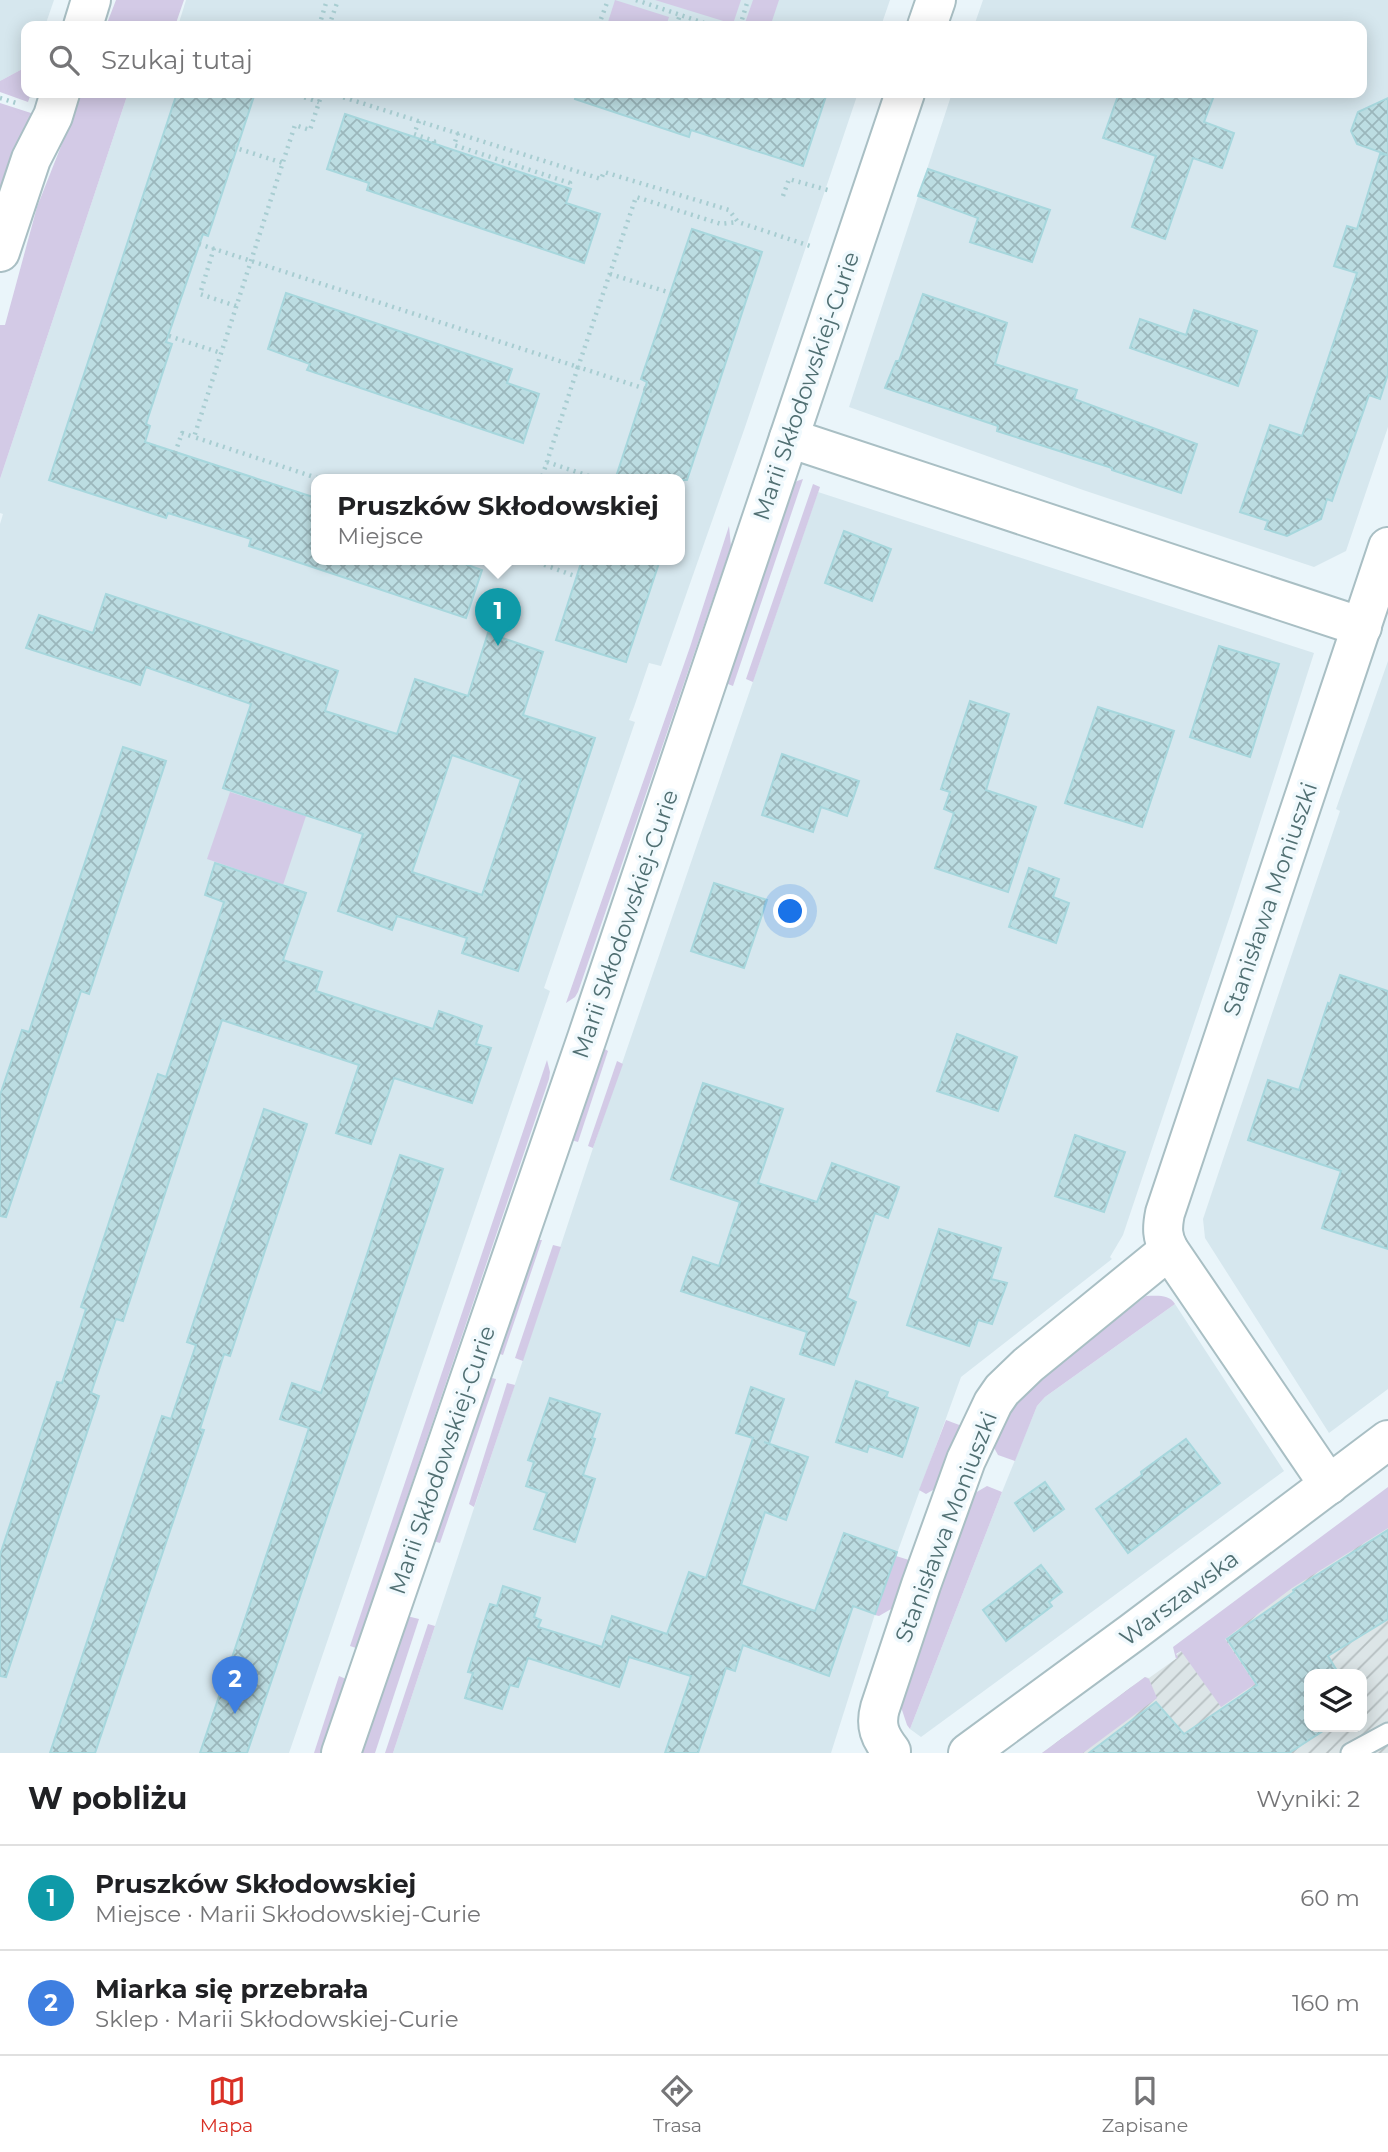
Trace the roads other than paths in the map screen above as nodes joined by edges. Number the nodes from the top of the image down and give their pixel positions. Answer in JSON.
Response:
{"nodes":[{"id":1,"x":92,"y":0,"type":"edge"},
{"id":2,"x":936,"y":0,"type":"edge"},
{"id":3,"x":85,"y":21,"type":"edge"},
{"id":4,"x":929,"y":21,"type":"edge"},
{"id":5,"x":58,"y":98,"type":"edge"},
{"id":6,"x":903,"y":98,"type":"edge"},
{"id":7,"x":0,"y":252,"type":"edge"},
{"id":8,"x":789,"y":438,"type":"junction"},
{"id":9,"x":1388,"y":547,"type":"edge"},
{"id":10,"x":1362,"y":626,"type":"junction"},
{"id":11,"x":1169,"y":1251,"type":"junction"},
{"id":12,"x":1388,"y":1440,"type":"edge"},
{"id":13,"x":1329,"y":1485,"type":"junction"},
{"id":14,"x":1388,"y":1733,"type":"edge"},
{"id":15,"x":891,"y":1751,"type":"dead end"},
{"id":16,"x":341,"y":1753,"type":"edge"},
{"id":17,"x":968,"y":1753,"type":"edge"},
{"id":18,"x":1351,"y":1753,"type":"edge"}],
"edges":[{"from":1,"to":3,"type":"street"},
{"from":2,"to":4,"type":"street"},
{"from":5,"to":7,"type":"street"},
{"from":6,"to":8,"type":"street","name":"Marii Skłodowskiej-Curie"},
{"from":8,"to":10,"type":"street"},
{"from":8,"to":16,"type":"street","name":"Marii Skłodowskiej-Curie"},
{"from":9,"to":10,"type":"street","name":"Stanisława Moniuszki"},
{"from":10,"to":11,"type":"street","name":"Stanisława Moniuszki"},
{"from":11,"to":13,"type":"street","name":"Stanisława Moniuszki"},
{"from":11,"to":15,"type":"street","name":"Stanisława Moniuszki"},
{"from":12,"to":13,"type":"street","name":"Warszawska"},
{"from":13,"to":17,"type":"street","name":"Warszawska"},
{"from":14,"to":18,"type":"lane"}]}
